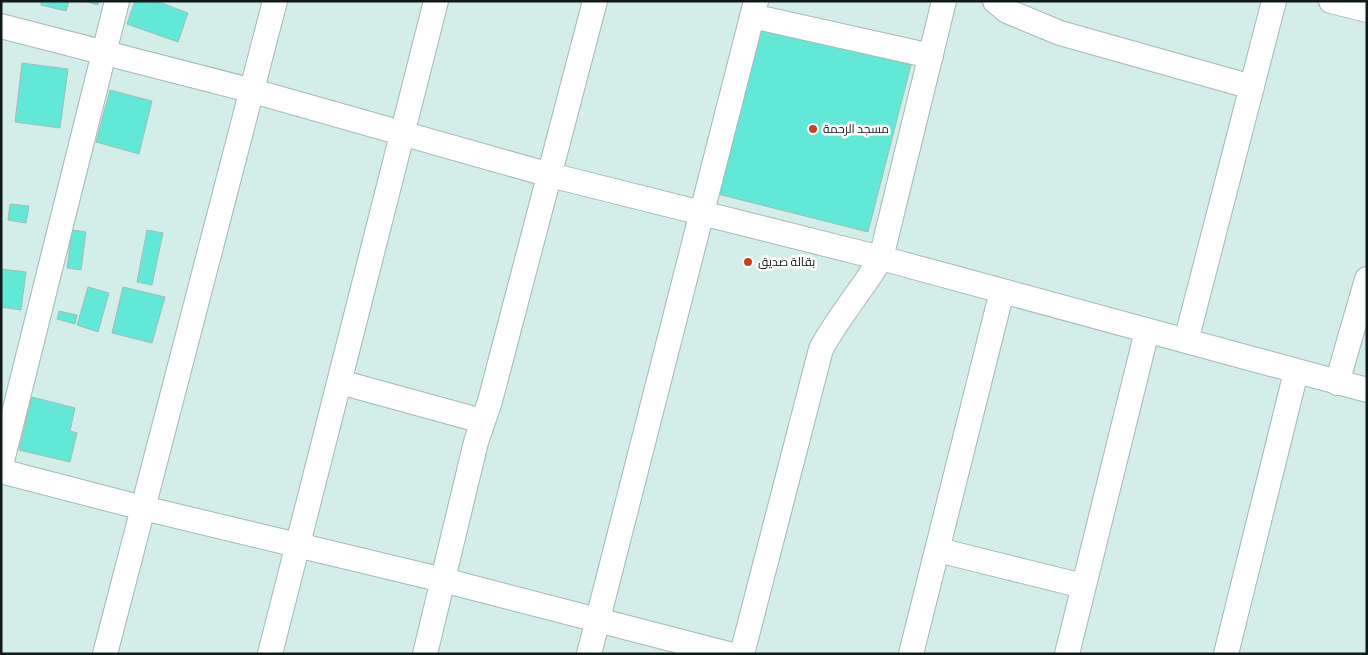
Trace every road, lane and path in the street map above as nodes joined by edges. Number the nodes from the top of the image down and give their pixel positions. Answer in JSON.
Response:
{"nodes":[{"id":1,"x":117,"y":1,"type":"edge"},
{"id":2,"x":275,"y":1,"type":"edge"},
{"id":3,"x":436,"y":1,"type":"edge"},
{"id":4,"x":595,"y":1,"type":"edge"},
{"id":5,"x":944,"y":1,"type":"edge"},
{"id":6,"x":995,"y":1,"type":"edge"},
{"id":7,"x":1274,"y":1,"type":"edge"},
{"id":8,"x":1331,"y":1,"type":"edge"},
{"id":9,"x":754,"y":9,"type":"edge"},
{"id":10,"x":1367,"y":10,"type":"edge"},
{"id":11,"x":1,"y":26,"type":"edge"},
{"id":12,"x":104,"y":53,"type":"junction"},
{"id":13,"x":931,"y":56,"type":"junction"},
{"id":14,"x":1252,"y":87,"type":"junction"},
{"id":15,"x":253,"y":92,"type":"junction"},
{"id":16,"x":401,"y":133,"type":"junction"},
{"id":17,"x":550,"y":175,"type":"junction"},
{"id":18,"x":701,"y":213,"type":"junction"},
{"id":19,"x":881,"y":258,"type":"junction"},
{"id":20,"x":1367,"y":279,"type":"edge"},
{"id":21,"x":1002,"y":291,"type":"junction"},
{"id":22,"x":1147,"y":331,"type":"junction"},
{"id":23,"x":1186,"y":341,"type":"junction"},
{"id":24,"x":1296,"y":372,"type":"junction"},
{"id":25,"x":340,"y":382,"type":"junction"},
{"id":26,"x":1337,"y":383,"type":"junction"},
{"id":27,"x":1367,"y":390,"type":"edge"},
{"id":28,"x":482,"y":421,"type":"junction"},
{"id":29,"x":1,"y":465,"type":"edge"},
{"id":30,"x":1,"y":471,"type":"edge"},
{"id":31,"x":143,"y":508,"type":"junction"},
{"id":32,"x":298,"y":545,"type":"junction"},
{"id":33,"x":938,"y":550,"type":"junction"},
{"id":34,"x":443,"y":580,"type":"junction"},
{"id":35,"x":1083,"y":586,"type":"junction"},
{"id":36,"x":599,"y":621,"type":"junction"},
{"id":37,"x":105,"y":654,"type":"edge"},
{"id":38,"x":270,"y":654,"type":"edge"},
{"id":39,"x":426,"y":654,"type":"edge"},
{"id":40,"x":590,"y":654,"type":"edge"},
{"id":41,"x":729,"y":654,"type":"edge"},
{"id":42,"x":742,"y":654,"type":"edge"},
{"id":43,"x":911,"y":654,"type":"edge"},
{"id":44,"x":1067,"y":654,"type":"edge"},
{"id":45,"x":1226,"y":654,"type":"edge"}],
"edges":[{"from":1,"to":12,"type":"street"},
{"from":2,"to":15,"type":"street"},
{"from":3,"to":16,"type":"street"},
{"from":4,"to":17,"type":"street"},
{"from":5,"to":13,"type":"street"},
{"from":6,"to":14,"type":"street"},
{"from":7,"to":14,"type":"street"},
{"from":8,"to":10,"type":"street"},
{"from":9,"to":13,"type":"street"},
{"from":9,"to":18,"type":"street"},
{"from":11,"to":12,"type":"street"},
{"from":12,"to":15,"type":"street"},
{"from":12,"to":29,"type":"street"},
{"from":13,"to":19,"type":"street"},
{"from":14,"to":23,"type":"street"},
{"from":15,"to":16,"type":"street"},
{"from":15,"to":31,"type":"street"},
{"from":16,"to":17,"type":"street"},
{"from":16,"to":25,"type":"street"},
{"from":17,"to":18,"type":"street"},
{"from":17,"to":28,"type":"street"},
{"from":18,"to":19,"type":"street"},
{"from":18,"to":36,"type":"street"},
{"from":19,"to":21,"type":"street"},
{"from":19,"to":42,"type":"street"},
{"from":20,"to":26,"type":"street"},
{"from":21,"to":22,"type":"street"},
{"from":21,"to":33,"type":"street"},
{"from":22,"to":23,"type":"street"},
{"from":22,"to":35,"type":"street"},
{"from":23,"to":24,"type":"street"},
{"from":24,"to":26,"type":"street"},
{"from":24,"to":45,"type":"street"},
{"from":25,"to":28,"type":"street"},
{"from":25,"to":32,"type":"street"},
{"from":26,"to":27,"type":"street"},
{"from":28,"to":34,"type":"street"},
{"from":30,"to":31,"type":"street"},
{"from":31,"to":32,"type":"street"},
{"from":31,"to":37,"type":"street"},
{"from":32,"to":34,"type":"street"},
{"from":32,"to":38,"type":"street"},
{"from":33,"to":35,"type":"street"},
{"from":33,"to":43,"type":"street"},
{"from":34,"to":36,"type":"street"},
{"from":34,"to":39,"type":"street"},
{"from":35,"to":44,"type":"street"},
{"from":36,"to":40,"type":"street"},
{"from":36,"to":41,"type":"street"}]}
